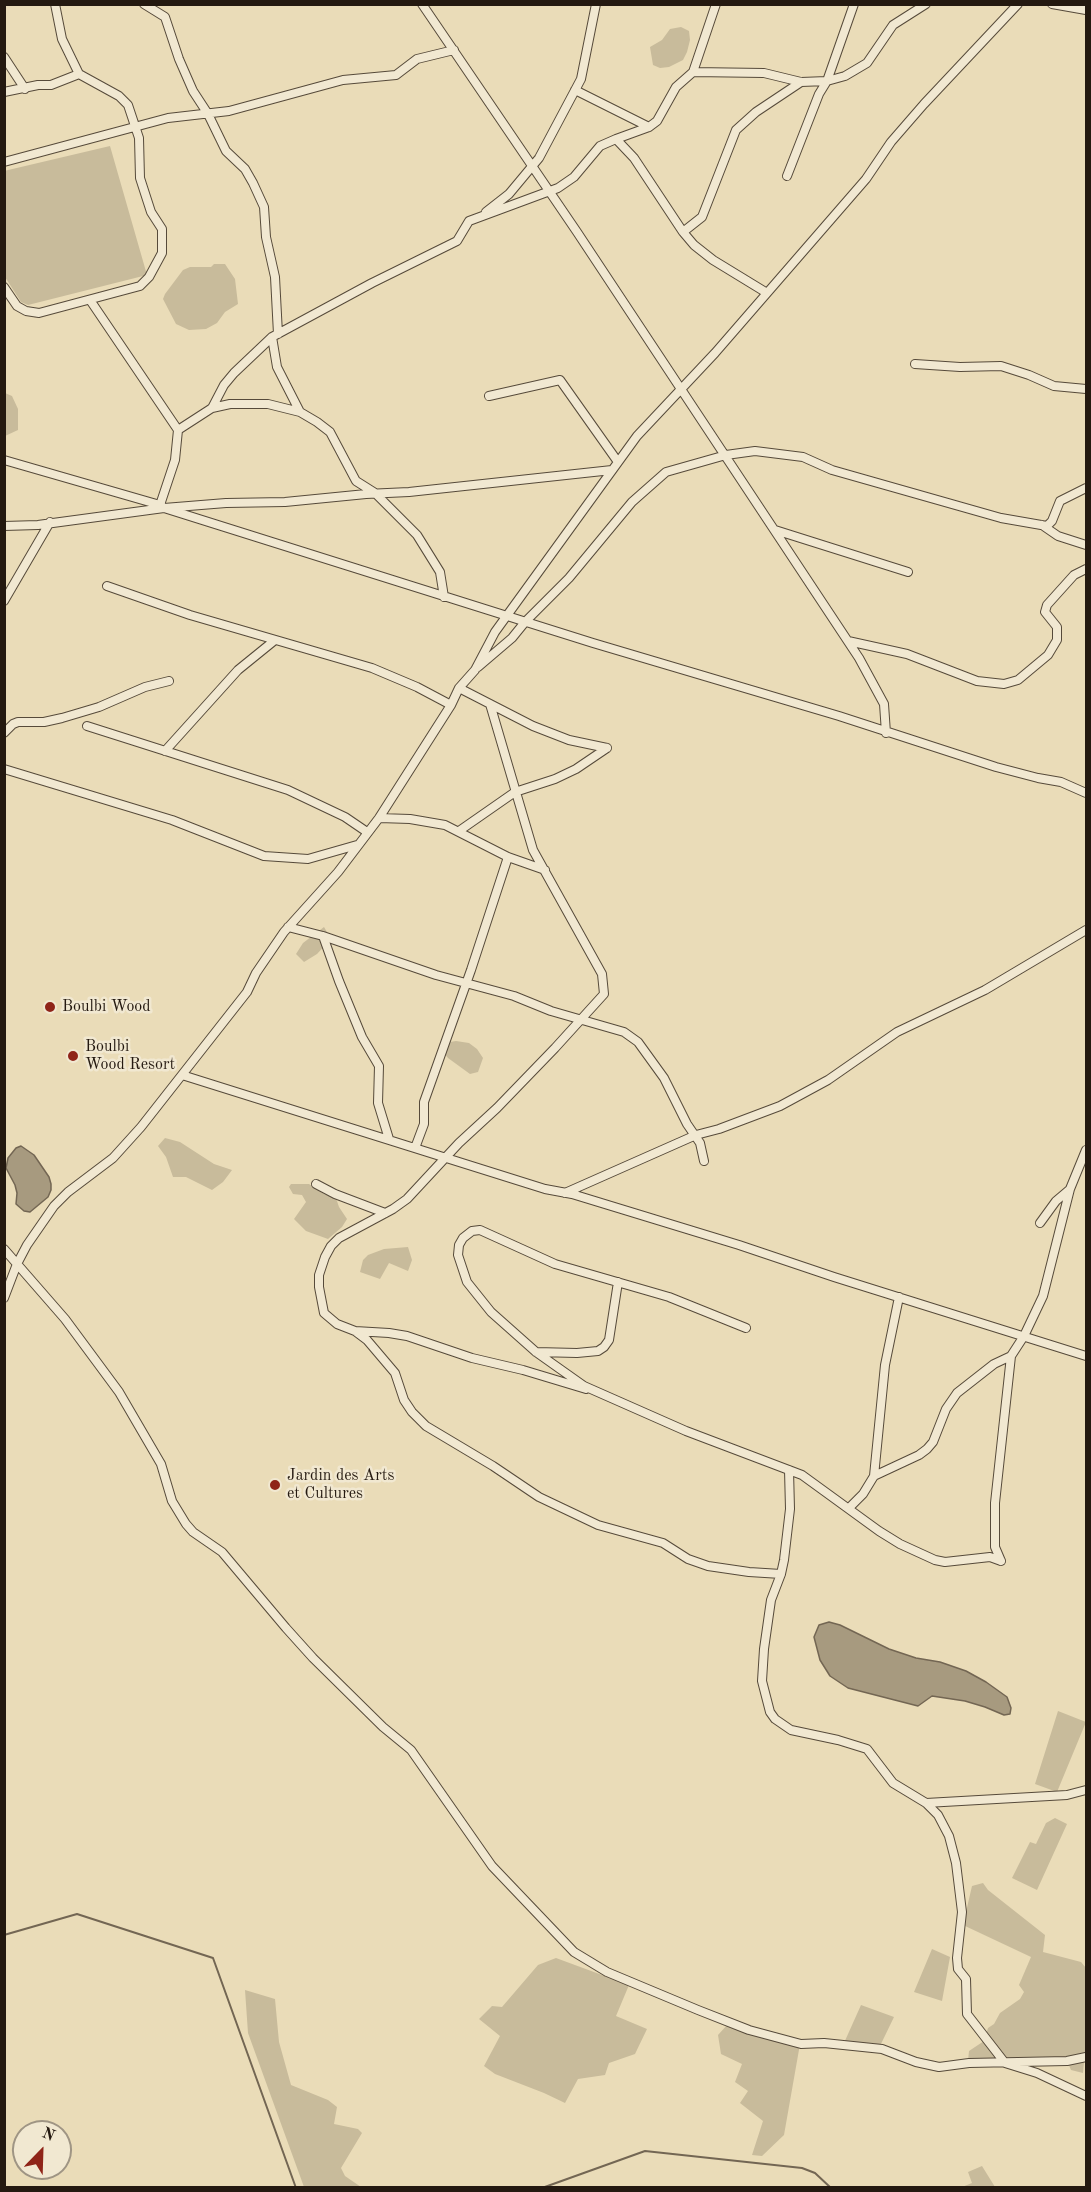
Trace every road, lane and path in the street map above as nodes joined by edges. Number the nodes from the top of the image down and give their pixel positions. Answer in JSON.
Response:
{"nodes":[{"id":1,"x":55,"y":4,"type":"edge"},
{"id":2,"x":144,"y":4,"type":"edge"},
{"id":3,"x":422,"y":4,"type":"edge"},
{"id":4,"x":596,"y":4,"type":"edge"},
{"id":5,"x":716,"y":4,"type":"edge"},
{"id":6,"x":854,"y":4,"type":"edge"},
{"id":7,"x":926,"y":4,"type":"edge"},
{"id":8,"x":1018,"y":4,"type":"edge"},
{"id":9,"x":1052,"y":4,"type":"edge"},
{"id":10,"x":1086,"y":10,"type":"edge"},
{"id":11,"x":453,"y":50,"type":"junction"},
{"id":12,"x":4,"y":57,"type":"edge"},
{"id":13,"x":693,"y":72,"type":"junction"},
{"id":14,"x":79,"y":74,"type":"junction"},
{"id":15,"x":827,"y":81,"type":"junction"},
{"id":16,"x":801,"y":82,"type":"junction"},
{"id":17,"x":25,"y":89,"type":"junction"},
{"id":18,"x":575,"y":90,"type":"junction"},
{"id":19,"x":4,"y":92,"type":"edge"},
{"id":20,"x":208,"y":114,"type":"junction"},
{"id":21,"x":136,"y":126,"type":"junction"},
{"id":22,"x":648,"y":127,"type":"junction"},
{"id":23,"x":616,"y":139,"type":"junction"},
{"id":24,"x":4,"y":162,"type":"edge"},
{"id":25,"x":532,"y":166,"type":"junction"},
{"id":26,"x":787,"y":176,"type":"dead end"},
{"id":27,"x":549,"y":191,"type":"junction"},
{"id":28,"x":481,"y":216,"type":"junction"},
{"id":29,"x":683,"y":232,"type":"junction"},
{"id":30,"x":4,"y":287,"type":"edge"},
{"id":31,"x":767,"y":293,"type":"junction"},
{"id":32,"x":90,"y":300,"type":"junction"},
{"id":33,"x":275,"y":335,"type":"junction"},
{"id":34,"x":915,"y":364,"type":"dead end"},
{"id":35,"x":681,"y":389,"type":"junction"},
{"id":36,"x":1086,"y":389,"type":"edge"},
{"id":37,"x":489,"y":396,"type":"dead end"},
{"id":38,"x":212,"y":408,"type":"junction"},
{"id":39,"x":300,"y":412,"type":"junction"},
{"id":40,"x":178,"y":430,"type":"junction"},
{"id":41,"x":726,"y":455,"type":"junction"},
{"id":42,"x":4,"y":460,"type":"edge"},
{"id":43,"x":618,"y":462,"type":"junction"},
{"id":44,"x":612,"y":470,"type":"junction"},
{"id":45,"x":1086,"y":488,"type":"edge"},
{"id":46,"x":375,"y":493,"type":"junction"},
{"id":47,"x":162,"y":506,"type":"junction"},
{"id":48,"x":50,"y":522,"type":"junction"},
{"id":49,"x":1041,"y":525,"type":"junction"},
{"id":50,"x":4,"y":526,"type":"edge"},
{"id":51,"x":776,"y":530,"type":"junction"},
{"id":52,"x":1086,"y":545,"type":"edge"},
{"id":53,"x":1086,"y":569,"type":"edge"},
{"id":54,"x":908,"y":572,"type":"dead end"},
{"id":55,"x":107,"y":586,"type":"dead end"},
{"id":56,"x":444,"y":597,"type":"junction"},
{"id":57,"x":4,"y":601,"type":"edge"},
{"id":58,"x":506,"y":616,"type":"junction"},
{"id":59,"x":525,"y":622,"type":"junction"},
{"id":60,"x":275,"y":640,"type":"junction"},
{"id":61,"x":848,"y":641,"type":"junction"},
{"id":62,"x":475,"y":670,"type":"junction"},
{"id":63,"x":170,"y":681,"type":"dead end"},
{"id":64,"x":459,"y":688,"type":"junction"},
{"id":65,"x":490,"y":704,"type":"junction"},
{"id":66,"x":451,"y":705,"type":"junction"},
{"id":67,"x":87,"y":726,"type":"dead end"},
{"id":68,"x":4,"y":733,"type":"edge"},
{"id":69,"x":886,"y":733,"type":"junction"},
{"id":70,"x":165,"y":751,"type":"junction"},
{"id":71,"x":4,"y":769,"type":"edge"},
{"id":72,"x":515,"y":792,"type":"junction"},
{"id":73,"x":1086,"y":793,"type":"edge"},
{"id":74,"x":379,"y":818,"type":"junction"},
{"id":75,"x":459,"y":831,"type":"junction"},
{"id":76,"x":367,"y":832,"type":"junction"},
{"id":77,"x":357,"y":845,"type":"junction"},
{"id":78,"x":508,"y":857,"type":"junction"},
{"id":79,"x":545,"y":870,"type":"junction"},
{"id":80,"x":288,"y":927,"type":"junction"},
{"id":81,"x":1086,"y":930,"type":"edge"},
{"id":82,"x":323,"y":936,"type":"junction"},
{"id":83,"x":466,"y":983,"type":"junction"},
{"id":84,"x":583,"y":1019,"type":"junction"},
{"id":85,"x":182,"y":1075,"type":"junction"},
{"id":86,"x":696,"y":1135,"type":"junction"},
{"id":87,"x":389,"y":1139,"type":"junction"},
{"id":88,"x":416,"y":1148,"type":"junction"},
{"id":89,"x":1086,"y":1150,"type":"edge"},
{"id":90,"x":445,"y":1157,"type":"junction"},
{"id":91,"x":704,"y":1161,"type":"dead end"},
{"id":92,"x":316,"y":1184,"type":"dead end"},
{"id":93,"x":1070,"y":1189,"type":"junction"},
{"id":94,"x":565,"y":1193,"type":"junction"},
{"id":95,"x":385,"y":1213,"type":"junction"},
{"id":96,"x":1040,"y":1223,"type":"dead end"},
{"id":97,"x":4,"y":1249,"type":"edge"},
{"id":98,"x":18,"y":1264,"type":"junction"},
{"id":99,"x":618,"y":1282,"type":"junction"},
{"id":100,"x":899,"y":1297,"type":"junction"},
{"id":101,"x":4,"y":1298,"type":"edge"},
{"id":102,"x":746,"y":1328,"type":"dead end"},
{"id":103,"x":355,"y":1331,"type":"junction"},
{"id":104,"x":1024,"y":1336,"type":"junction"},
{"id":105,"x":536,"y":1352,"type":"junction"},
{"id":106,"x":1011,"y":1356,"type":"junction"},
{"id":107,"x":1086,"y":1356,"type":"edge"},
{"id":108,"x":596,"y":1392,"type":"junction"},
{"id":109,"x":789,"y":1470,"type":"junction"},
{"id":110,"x":874,"y":1476,"type":"junction"},
{"id":111,"x":849,"y":1508,"type":"junction"},
{"id":112,"x":781,"y":1574,"type":"junction"},
{"id":113,"x":1086,"y":1790,"type":"edge"},
{"id":114,"x":926,"y":1803,"type":"junction"},
{"id":115,"x":1086,"y":2057,"type":"edge"},
{"id":116,"x":1005,"y":2063,"type":"junction"},
{"id":117,"x":1086,"y":2096,"type":"edge"}],
"edges":[{"from":1,"to":14,"type":"street"},
{"from":2,"to":20,"type":"street"},
{"from":3,"to":11,"type":"street"},
{"from":4,"to":18,"type":"street"},
{"from":5,"to":13,"type":"street"},
{"from":6,"to":15,"type":"street"},
{"from":7,"to":15,"type":"street"},
{"from":8,"to":31,"type":"street"},
{"from":9,"to":10,"type":"street"},
{"from":11,"to":20,"type":"street"},
{"from":11,"to":25,"type":"street"},
{"from":12,"to":17,"type":"street"},
{"from":13,"to":16,"type":"street"},
{"from":13,"to":22,"type":"street"},
{"from":14,"to":17,"type":"street"},
{"from":14,"to":21,"type":"street"},
{"from":15,"to":16,"type":"street"},
{"from":15,"to":26,"type":"street"},
{"from":16,"to":29,"type":"street"},
{"from":17,"to":19,"type":"street"},
{"from":18,"to":22,"type":"street"},
{"from":18,"to":25,"type":"street"},
{"from":20,"to":21,"type":"street"},
{"from":20,"to":33,"type":"street"},
{"from":21,"to":24,"type":"street"},
{"from":21,"to":32,"type":"street"},
{"from":22,"to":23,"type":"street"},
{"from":23,"to":27,"type":"street"},
{"from":23,"to":29,"type":"street"},
{"from":25,"to":27,"type":"street"},
{"from":25,"to":28,"type":"street"},
{"from":27,"to":28,"type":"street"},
{"from":27,"to":35,"type":"street"},
{"from":28,"to":33,"type":"street"},
{"from":29,"to":31,"type":"street"},
{"from":30,"to":32,"type":"street"},
{"from":31,"to":35,"type":"street"},
{"from":32,"to":40,"type":"street"},
{"from":33,"to":38,"type":"street"},
{"from":33,"to":39,"type":"street"},
{"from":34,"to":36,"type":"street"},
{"from":35,"to":41,"type":"street"},
{"from":35,"to":43,"type":"street"},
{"from":37,"to":43,"type":"street"},
{"from":38,"to":39,"type":"street"},
{"from":38,"to":40,"type":"street"},
{"from":39,"to":46,"type":"street"},
{"from":40,"to":47,"type":"street"},
{"from":41,"to":49,"type":"street"},
{"from":41,"to":51,"type":"street"},
{"from":41,"to":59,"type":"street"},
{"from":42,"to":47,"type":"street"},
{"from":43,"to":44,"type":"street"},
{"from":44,"to":46,"type":"street"},
{"from":44,"to":58,"type":"street"},
{"from":45,"to":49,"type":"street"},
{"from":46,"to":47,"type":"street"},
{"from":46,"to":56,"type":"street"},
{"from":47,"to":48,"type":"street"},
{"from":47,"to":56,"type":"street"},
{"from":48,"to":50,"type":"street"},
{"from":48,"to":57,"type":"street"},
{"from":49,"to":52,"type":"street"},
{"from":51,"to":54,"type":"street"},
{"from":51,"to":61,"type":"street"},
{"from":53,"to":61,"type":"street"},
{"from":55,"to":60,"type":"street"},
{"from":56,"to":58,"type":"street"},
{"from":58,"to":59,"type":"street"},
{"from":58,"to":62,"type":"street"},
{"from":59,"to":62,"type":"street"},
{"from":59,"to":69,"type":"street"},
{"from":60,"to":66,"type":"street"},
{"from":60,"to":70,"type":"street"},
{"from":61,"to":69,"type":"street"},
{"from":62,"to":64,"type":"street"},
{"from":63,"to":68,"type":"street"},
{"from":64,"to":65,"type":"street"},
{"from":64,"to":66,"type":"street"},
{"from":65,"to":72,"type":"street"},
{"from":65,"to":72,"type":"street"},
{"from":66,"to":74,"type":"street"},
{"from":67,"to":70,"type":"street"},
{"from":69,"to":73,"type":"street"},
{"from":70,"to":76,"type":"street"},
{"from":71,"to":77,"type":"street"},
{"from":72,"to":75,"type":"street"},
{"from":72,"to":79,"type":"street"},
{"from":74,"to":75,"type":"street"},
{"from":74,"to":76,"type":"street"},
{"from":75,"to":78,"type":"street"},
{"from":76,"to":77,"type":"street"},
{"from":77,"to":80,"type":"street"},
{"from":78,"to":79,"type":"street"},
{"from":78,"to":83,"type":"street"},
{"from":79,"to":84,"type":"street"},
{"from":80,"to":82,"type":"street"},
{"from":80,"to":85,"type":"street"},
{"from":81,"to":86,"type":"street"},
{"from":82,"to":83,"type":"street"},
{"from":82,"to":87,"type":"street"},
{"from":83,"to":84,"type":"street"},
{"from":83,"to":88,"type":"street"},
{"from":84,"to":86,"type":"street"},
{"from":84,"to":90,"type":"street"},
{"from":85,"to":87,"type":"street"},
{"from":85,"to":98,"type":"street"},
{"from":86,"to":91,"type":"street"},
{"from":86,"to":94,"type":"street"},
{"from":87,"to":88,"type":"street"},
{"from":88,"to":90,"type":"street"},
{"from":89,"to":93,"type":"street"},
{"from":90,"to":94,"type":"street"},
{"from":90,"to":95,"type":"street"},
{"from":92,"to":95,"type":"street"},
{"from":93,"to":96,"type":"street"},
{"from":93,"to":104,"type":"street"},
{"from":94,"to":100,"type":"street"},
{"from":95,"to":103,"type":"street"},
{"from":97,"to":98,"type":"street"},
{"from":98,"to":101,"type":"street"},
{"from":98,"to":116,"type":"street"},
{"from":99,"to":102,"type":"street"},
{"from":99,"to":105,"type":"street"},
{"from":99,"to":105,"type":"street"},
{"from":100,"to":104,"type":"street"},
{"from":100,"to":110,"type":"street"},
{"from":103,"to":108,"type":"street"},
{"from":103,"to":112,"type":"street"},
{"from":104,"to":106,"type":"street"},
{"from":104,"to":107,"type":"street"},
{"from":105,"to":108,"type":"street"},
{"from":106,"to":110,"type":"street"},
{"from":106,"to":111,"type":"street"},
{"from":108,"to":109,"type":"street"},
{"from":109,"to":111,"type":"street"},
{"from":109,"to":112,"type":"street"},
{"from":110,"to":111,"type":"street"},
{"from":112,"to":114,"type":"street"},
{"from":113,"to":114,"type":"street"},
{"from":114,"to":116,"type":"street"},
{"from":115,"to":116,"type":"street"},
{"from":116,"to":117,"type":"street"}]}
